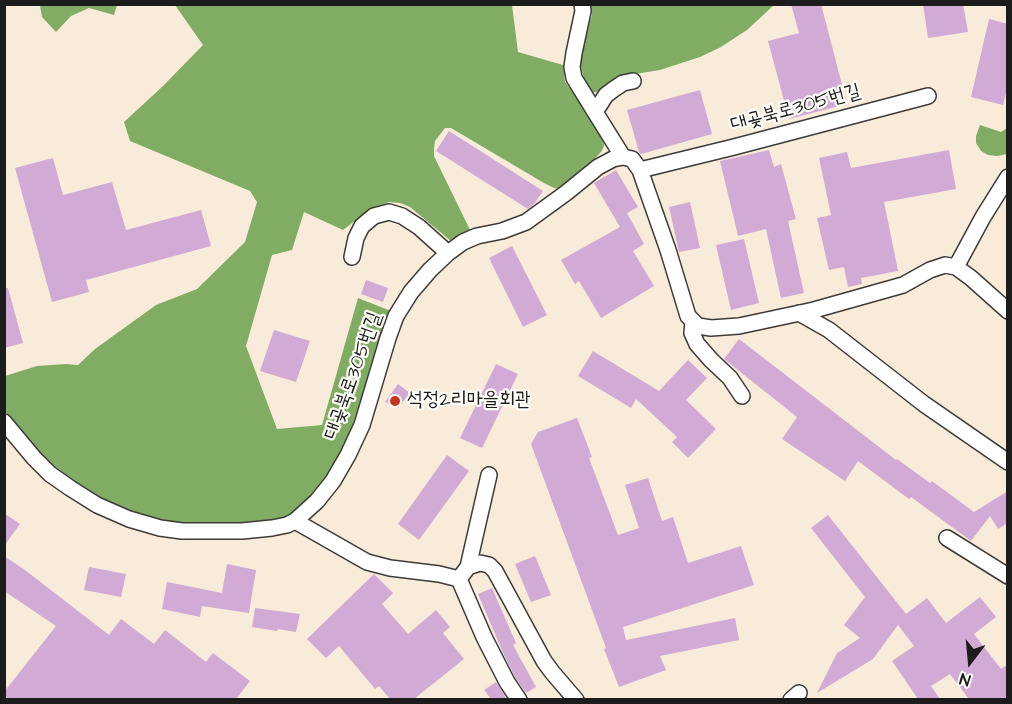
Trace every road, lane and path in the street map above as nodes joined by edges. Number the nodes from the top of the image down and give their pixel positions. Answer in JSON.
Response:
{"nodes":[{"id":1,"x":582,"y":4,"type":"edge"},
{"id":2,"x":633,"y":81,"type":"dead end"},
{"id":3,"x":928,"y":96,"type":"dead end"},
{"id":4,"x":595,"y":112,"type":"junction"},
{"id":5,"x":623,"y":157,"type":"junction"},
{"id":6,"x":640,"y":170,"type":"junction"},
{"id":7,"x":1008,"y":177,"type":"edge"},
{"id":8,"x":448,"y":253,"type":"junction"},
{"id":9,"x":352,"y":257,"type":"dead end"},
{"id":10,"x":956,"y":267,"type":"junction"},
{"id":11,"x":1008,"y":311,"type":"edge"},
{"id":12,"x":799,"y":313,"type":"junction"},
{"id":13,"x":693,"y":321,"type":"junction"},
{"id":14,"x":742,"y":396,"type":"dead end"},
{"id":15,"x":4,"y":422,"type":"edge"},
{"id":16,"x":1008,"y":462,"type":"edge"},
{"id":17,"x":489,"y":476,"type":"dead end"},
{"id":18,"x":296,"y":520,"type":"junction"},
{"id":19,"x":947,"y":538,"type":"dead end"},
{"id":20,"x":463,"y":573,"type":"junction"},
{"id":21,"x":1008,"y":576,"type":"edge"},
{"id":22,"x":519,"y":699,"type":"edge"},
{"id":23,"x":576,"y":699,"type":"edge"}],
"edges":[{"from":1,"to":4,"type":"lane"},
{"from":2,"to":4,"type":"lane"},
{"from":3,"to":6,"type":"lane","name":"대곶북로305번길"},
{"from":4,"to":5,"type":"lane"},
{"from":5,"to":6,"type":"lane"},
{"from":5,"to":8,"type":"lane","name":"대곶북로305번길"},
{"from":6,"to":13,"type":"lane"},
{"from":7,"to":10,"type":"lane"},
{"from":8,"to":9,"type":"lane"},
{"from":8,"to":18,"type":"lane","name":"대곶북로305번길"},
{"from":10,"to":11,"type":"lane"},
{"from":10,"to":12,"type":"lane"},
{"from":12,"to":13,"type":"lane"},
{"from":12,"to":16,"type":"lane"},
{"from":13,"to":14,"type":"lane"},
{"from":15,"to":18,"type":"lane","name":"대곶북로305번길"},
{"from":17,"to":20,"type":"lane"},
{"from":18,"to":20,"type":"lane"},
{"from":19,"to":21,"type":"lane"},
{"from":20,"to":22,"type":"lane"},
{"from":20,"to":23,"type":"lane"}]}
